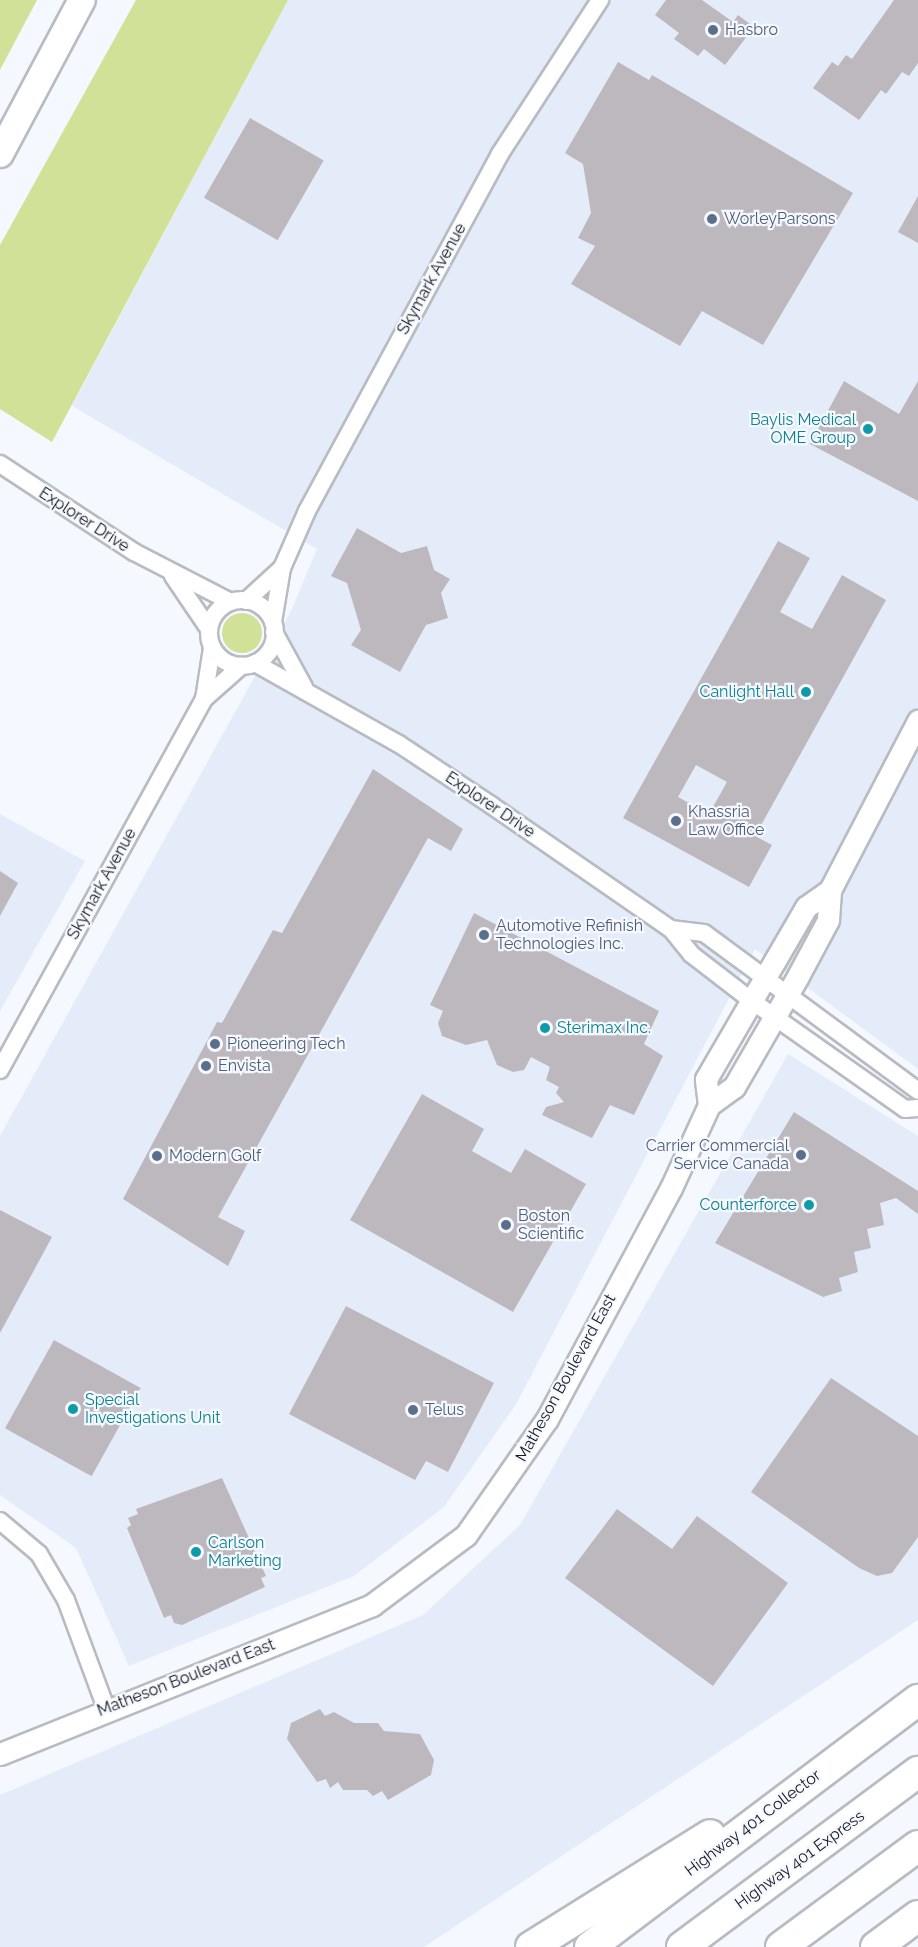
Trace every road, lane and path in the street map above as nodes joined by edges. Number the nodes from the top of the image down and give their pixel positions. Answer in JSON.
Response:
{"nodes":[{"id":1,"x":82,"y":0,"type":"edge"},
{"id":2,"x":600,"y":0,"type":"edge"},
{"id":3,"x":0,"y":154,"type":"edge"},
{"id":4,"x":0,"y":464,"type":"edge"},
{"id":5,"x":282,"y":568,"type":"junction"},
{"id":6,"x":170,"y":573,"type":"junction"},
{"id":7,"x":239,"y":601,"type":"junction"},
{"id":8,"x":274,"y":627,"type":"junction"},
{"id":9,"x":209,"y":629,"type":"junction"},
{"id":10,"x":212,"y":648,"type":"junction"},
{"id":11,"x":248,"y":665,"type":"junction"},
{"id":12,"x":305,"y":688,"type":"junction"},
{"id":13,"x":204,"y":699,"type":"junction"},
{"id":14,"x":918,"y":722,"type":"edge"},
{"id":15,"x":830,"y":890,"type":"junction"},
{"id":16,"x":671,"y":929,"type":"junction"},
{"id":17,"x":766,"y":979,"type":"junction"},
{"id":18,"x":787,"y":994,"type":"junction"},
{"id":19,"x":752,"y":1001,"type":"junction"},
{"id":20,"x":774,"y":1016,"type":"junction"},
{"id":21,"x":0,"y":1070,"type":"edge"},
{"id":22,"x":918,"y":1091,"type":"edge"},
{"id":23,"x":709,"y":1105,"type":"junction"},
{"id":24,"x":918,"y":1108,"type":"edge"},
{"id":25,"x":0,"y":1521,"type":"edge"},
{"id":26,"x":918,"y":1700,"type":"edge"},
{"id":27,"x":106,"y":1708,"type":"junction"},
{"id":28,"x":0,"y":1754,"type":"edge"},
{"id":29,"x":837,"y":1761,"type":"junction"},
{"id":30,"x":918,"y":1772,"type":"edge"},
{"id":31,"x":918,"y":1846,"type":"edge"},
{"id":32,"x":918,"y":1917,"type":"edge"},
{"id":33,"x":918,"y":1925,"type":"edge"},
{"id":34,"x":531,"y":1947,"type":"edge"},
{"id":35,"x":590,"y":1947,"type":"edge"},
{"id":36,"x":682,"y":1947,"type":"edge"},
{"id":37,"x":781,"y":1947,"type":"edge"},
{"id":38,"x":876,"y":1947,"type":"edge"},
{"id":39,"x":893,"y":1947,"type":"edge"}],
"edges":[{"from":1,"to":3,"type":"main road"},
{"from":2,"to":5,"type":"street","name":"Skymark Avenue"},
{"from":4,"to":6,"type":"street","name":"Explorer Drive"},
{"from":5,"to":7,"type":"street","name":"Skymark Avenue"},
{"from":5,"to":8,"type":"street","name":"Skymark Avenue"},
{"from":6,"to":7,"type":"street","name":"Explorer Drive"},
{"from":6,"to":9,"type":"street","name":"Explorer Drive"},
{"from":7,"to":8,"type":"street"},
{"from":7,"to":9,"type":"street"},
{"from":8,"to":11,"type":"street"},
{"from":8,"to":12,"type":"street","name":"Explorer Drive"},
{"from":9,"to":10,"type":"street"},
{"from":10,"to":11,"type":"street"},
{"from":10,"to":13,"type":"street","name":"Skymark Avenue"},
{"from":11,"to":12,"type":"street","name":"Explorer Drive"},
{"from":11,"to":13,"type":"street","name":"Skymark Avenue"},
{"from":12,"to":16,"type":"street","name":"Explorer Drive"},
{"from":13,"to":21,"type":"street","name":"Skymark Avenue"},
{"from":14,"to":15,"type":"street","name":"Matheson Boulevard East"},
{"from":15,"to":17,"type":"street","name":"Matheson Boulevard East"},
{"from":15,"to":18,"type":"street","name":"Matheson Boulevard East"},
{"from":16,"to":17,"type":"street","name":"Explorer Drive"},
{"from":16,"to":19,"type":"street","name":"Explorer Drive"},
{"from":17,"to":18,"type":"street","name":"Explorer Drive"},
{"from":17,"to":19,"type":"street","name":"Matheson Boulevard East"},
{"from":18,"to":20,"type":"street","name":"Matheson Boulevard East"},
{"from":18,"to":22,"type":"street","name":"Explorer Drive"},
{"from":19,"to":20,"type":"street","name":"Explorer Drive"},
{"from":19,"to":23,"type":"street","name":"Matheson Boulevard East"},
{"from":20,"to":23,"type":"street","name":"Matheson Boulevard East"},
{"from":20,"to":24,"type":"street","name":"Explorer Drive"},
{"from":23,"to":27,"type":"street","name":"Matheson Boulevard East"},
{"from":25,"to":27,"type":"street"},
{"from":26,"to":29,"type":"highway","name":"Highway 401 Collector"},
{"from":27,"to":28,"type":"street","name":"Matheson Boulevard East"},
{"from":29,"to":34,"type":"highway"},
{"from":29,"to":35,"type":"highway","name":"Highway 401 Collector"},
{"from":30,"to":36,"type":"highway","name":"Highway 401 Express"},
{"from":31,"to":37,"type":"highway"},
{"from":32,"to":38,"type":"highway"},
{"from":33,"to":39,"type":"highway"}]}
